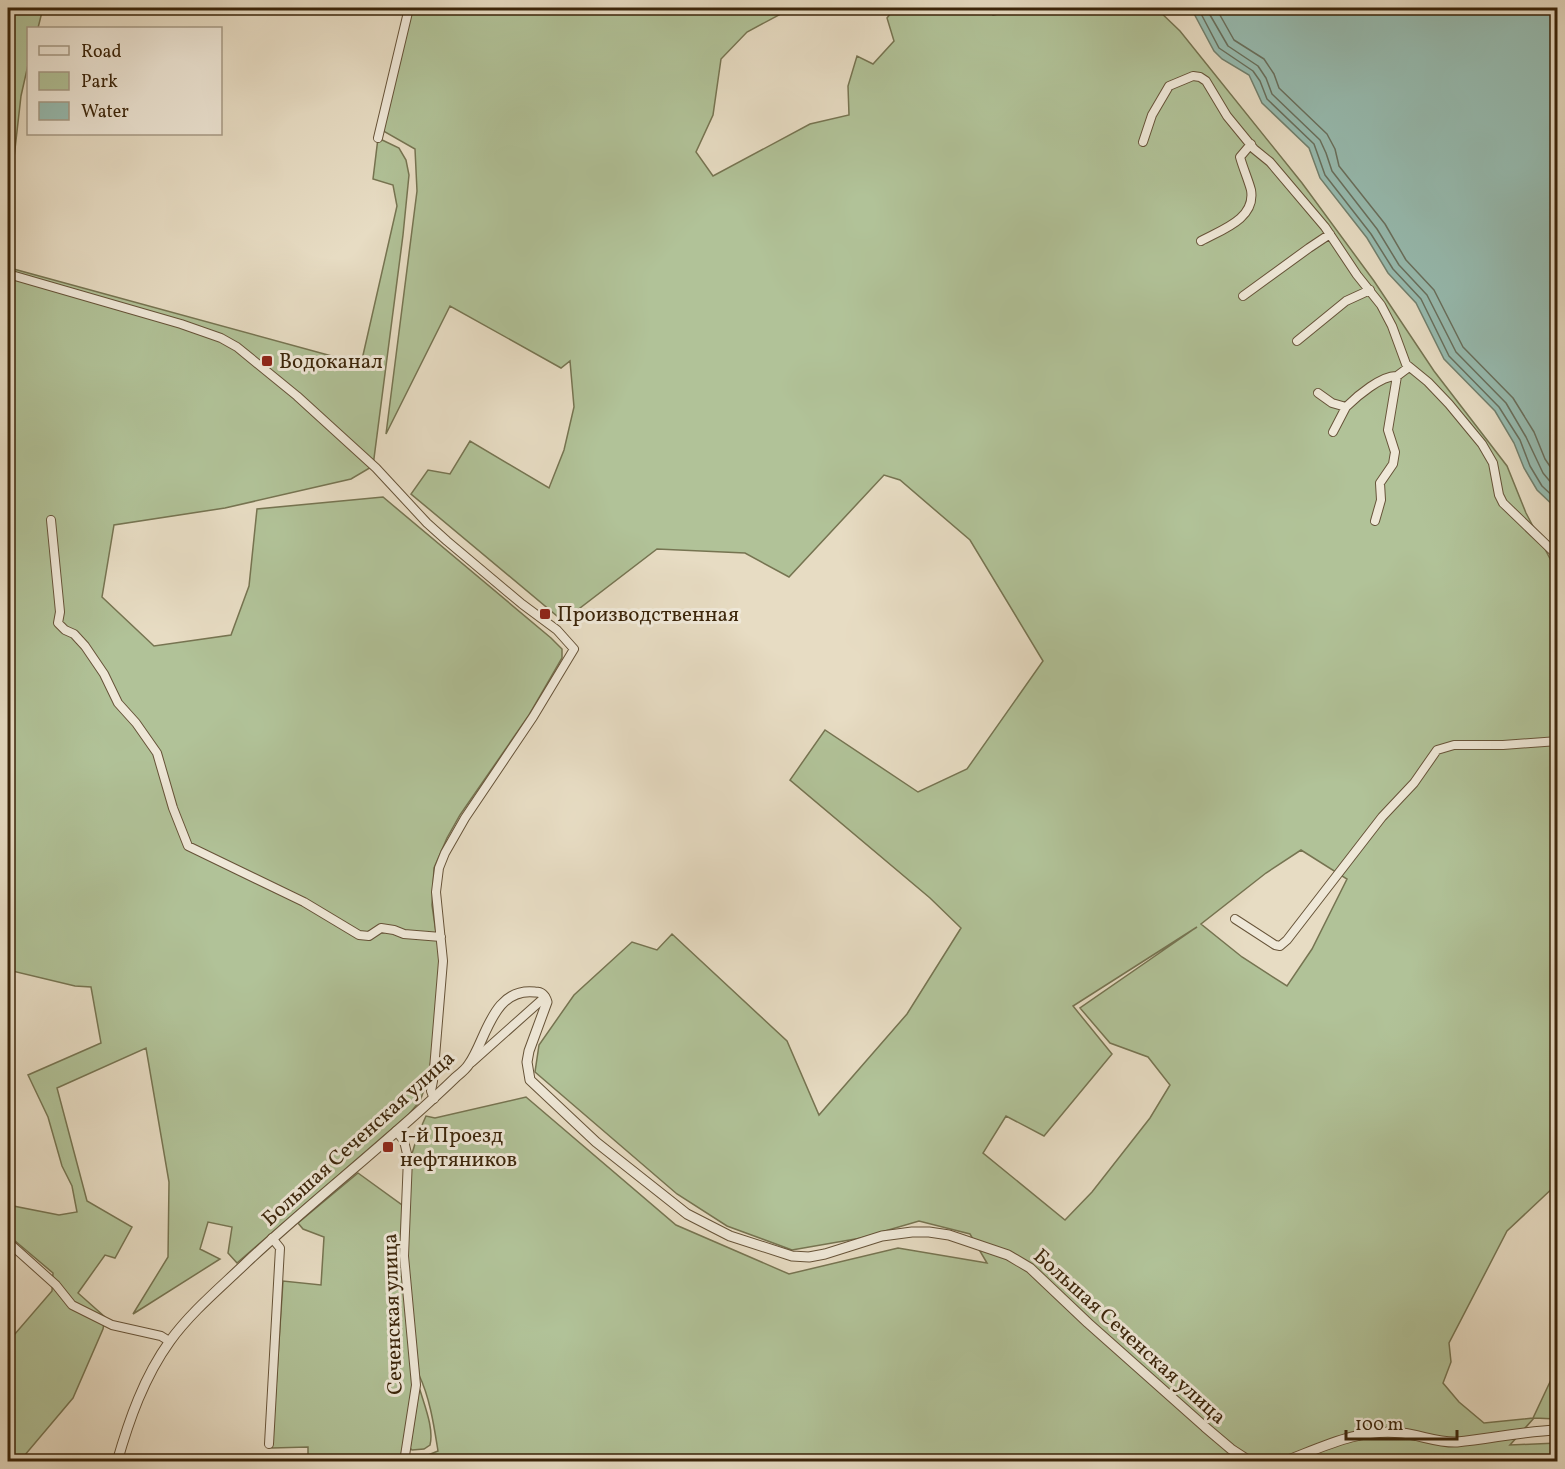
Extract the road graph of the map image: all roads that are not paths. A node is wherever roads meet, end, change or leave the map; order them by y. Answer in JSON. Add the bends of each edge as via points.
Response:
{"nodes":[{"id":1,"x":409,"y":8,"type":"edge"},
{"id":2,"x":378,"y":138,"type":"dead end"},
{"id":3,"x":1143,"y":142,"type":"dead end"},
{"id":4,"x":1251,"y":144,"type":"junction"},
{"id":5,"x":1330,"y":234,"type":"junction"},
{"id":6,"x":1201,"y":241,"type":"dead end"},
{"id":7,"x":8,"y":274,"type":"edge"},
{"id":8,"x":1370,"y":290,"type":"junction"},
{"id":9,"x":1243,"y":297,"type":"dead end"},
{"id":10,"x":1297,"y":341,"type":"dead end"},
{"id":11,"x":1409,"y":367,"type":"junction"},
{"id":12,"x":1397,"y":376,"type":"junction"},
{"id":13,"x":1318,"y":393,"type":"dead end"},
{"id":14,"x":1346,"y":407,"type":"junction"},
{"id":15,"x":1333,"y":432,"type":"dead end"},
{"id":16,"x":51,"y":520,"type":"dead end"},
{"id":17,"x":1375,"y":521,"type":"dead end"},
{"id":18,"x":1557,"y":556,"type":"edge"},
{"id":19,"x":1557,"y":741,"type":"edge"},
{"id":20,"x":1235,"y":919,"type":"dead end"},
{"id":21,"x":441,"y":937,"type":"junction"},
{"id":22,"x":546,"y":997,"type":"junction"},
{"id":23,"x":470,"y":1064,"type":"junction"},
{"id":24,"x":434,"y":1099,"type":"junction"},
{"id":25,"x":396,"y":1131,"type":"junction"},
{"id":26,"x":273,"y":1238,"type":"junction"},
{"id":27,"x":8,"y":1242,"type":"edge"},
{"id":28,"x":170,"y":1341,"type":"junction"},
{"id":29,"x":1557,"y":1430,"type":"edge"},
{"id":30,"x":269,"y":1444,"type":"dead end"},
{"id":31,"x":117,"y":1461,"type":"edge"},
{"id":32,"x":404,"y":1461,"type":"edge"},
{"id":33,"x":1251,"y":1461,"type":"edge"},
{"id":34,"x":1283,"y":1461,"type":"edge"}],
"edges":[{"from":1,"to":2,"type":"street"},
{"from":3,"to":4,"type":"street","via":[[1152,115],[1169,86],[1193,76],[1206,81],[1227,116]]},
{"from":4,"to":5,"type":"street"},
{"from":4,"to":6,"type":"street","via":[[1240,157],[1251,202],[1243,217]]},
{"from":5,"to":8,"type":"street"},
{"from":5,"to":9,"type":"street"},
{"from":7,"to":21,"type":"street","via":[[181,324],[237,347],[376,468],[434,529],[557,630],[574,649],[445,853],[436,892]]},
{"from":8,"to":10,"type":"street","via":[[1346,301]]},
{"from":8,"to":11,"type":"street","via":[[1381,304]]},
{"from":11,"to":12,"type":"street"},
{"from":11,"to":18,"type":"street","via":[[1467,424],[1493,463],[1503,503]]},
{"from":12,"to":14,"type":"street","via":[[1390,375]]},
{"from":12,"to":17,"type":"street","via":[[1388,430],[1395,452],[1380,483],[1381,500]]},
{"from":13,"to":14,"type":"street"},
{"from":14,"to":15,"type":"street"},
{"from":16,"to":21,"type":"street","via":[[58,623],[85,646],[118,703],[157,753],[188,846],[304,902],[359,935],[369,936],[381,928]]},
{"from":19,"to":20,"type":"street","via":[[1454,745],[1437,750],[1280,946]]},
{"from":21,"to":24,"type":"street","via":[[443,970],[431,1091]]},
{"from":22,"to":23,"type":"street"},
{"from":22,"to":23,"type":"street","name":"Большая Сеченская улица","via":[[529,991],[500,1006]]},
{"from":22,"to":33,"type":"street","name":"Большая Сеченская улица","via":[[546,1010],[529,1051],[530,1080],[603,1149],[687,1214],[730,1236],[792,1256],[825,1254],[899,1232],[929,1232],[1008,1255],[1030,1268],[1205,1427]]},
{"from":23,"to":24,"type":"street","name":"Большая Сеченская улица"},
{"from":24,"to":25,"type":"street","name":"Большая Сеченская улица"},
{"from":25,"to":26,"type":"street","name":"Большая Сеченская улица"},
{"from":25,"to":32,"type":"street","name":"Сеченская улица","via":[[404,1141],[408,1158],[404,1256],[416,1385]]},
{"from":26,"to":28,"type":"street","name":"Большая Сеченская улица"},
{"from":26,"to":30,"type":"street","via":[[280,1248],[280,1269]]},
{"from":27,"to":28,"type":"street","via":[[56,1285],[72,1305],[112,1325]]},
{"from":28,"to":31,"type":"street","name":"Большая Сеченская улица","via":[[143,1390]]},
{"from":29,"to":34,"type":"street","via":[[1455,1442],[1403,1433],[1362,1434]]}]}
